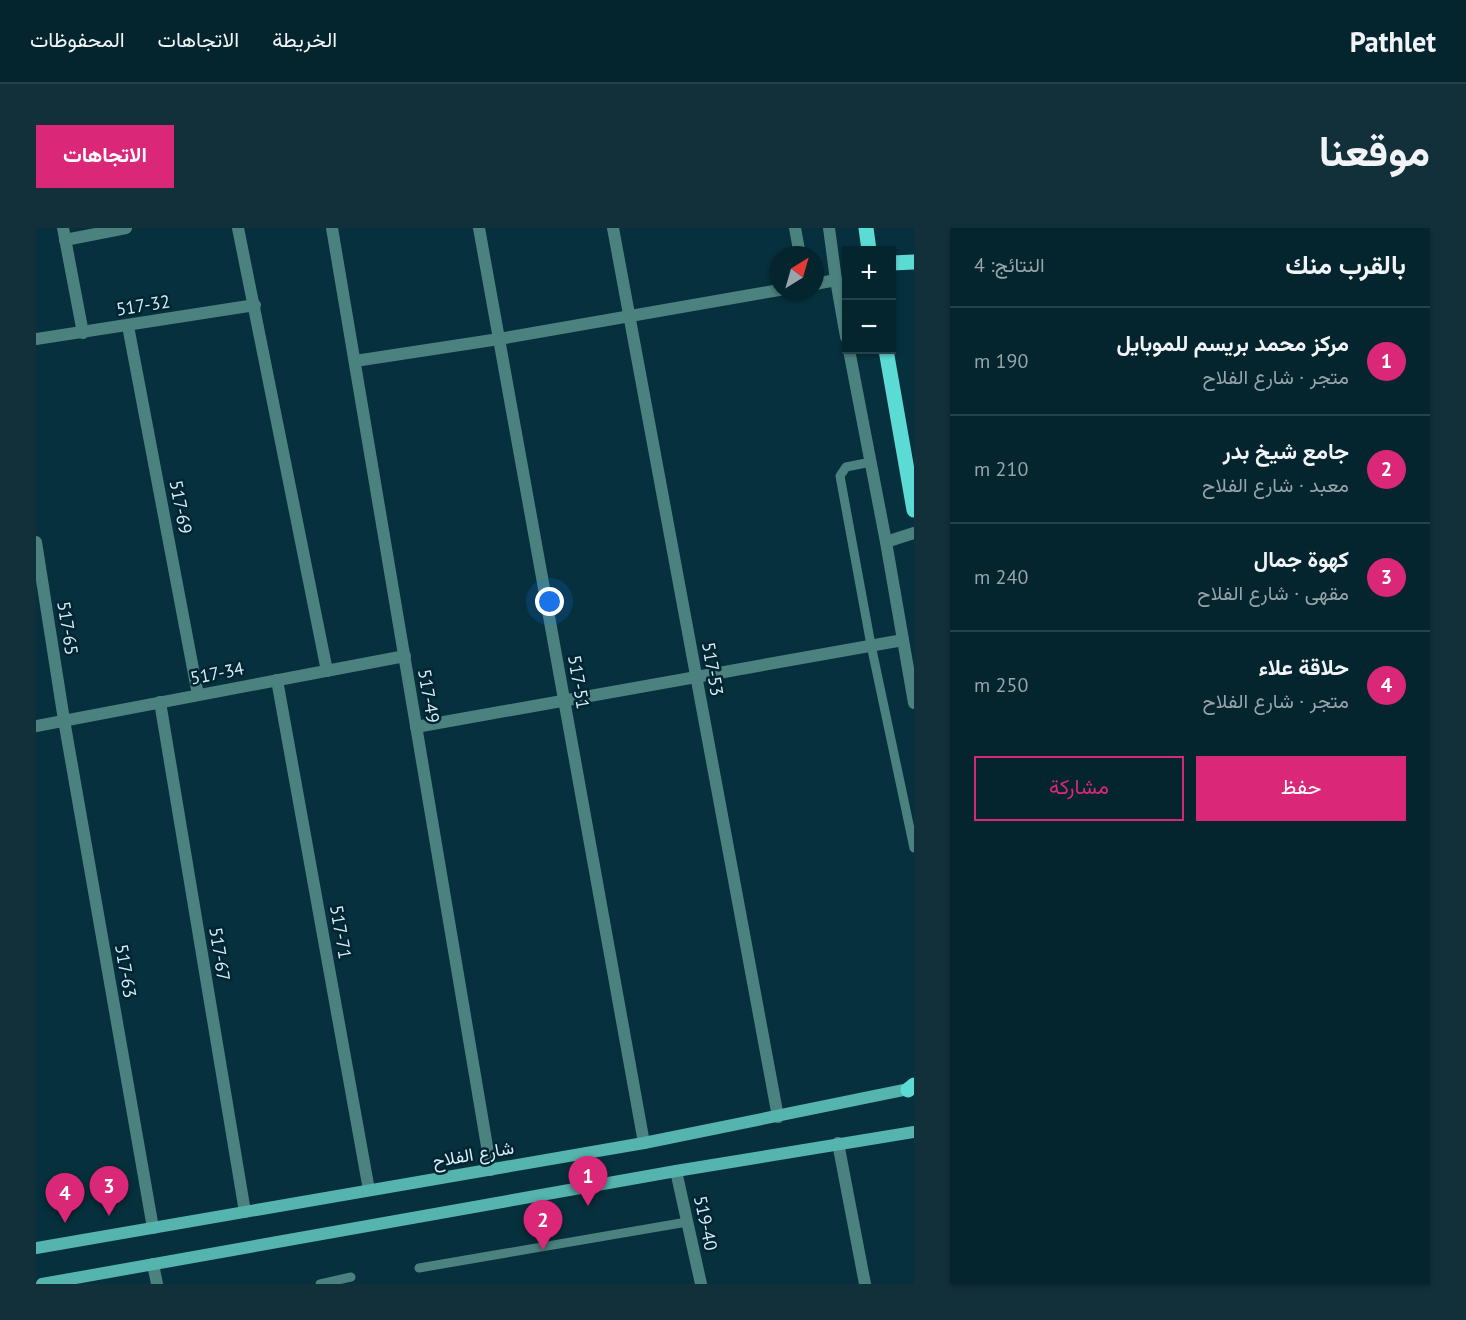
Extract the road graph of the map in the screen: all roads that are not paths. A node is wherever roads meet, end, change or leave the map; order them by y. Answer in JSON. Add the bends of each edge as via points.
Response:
{"nodes":[{"id":1,"x":126,"y":228,"type":"edge"},
{"id":2,"x":238,"y":228,"type":"edge"},
{"id":3,"x":332,"y":228,"type":"edge"},
{"id":4,"x":479,"y":228,"type":"edge"},
{"id":5,"x":614,"y":228,"type":"edge"},
{"id":6,"x":795,"y":228,"type":"edge"},
{"id":7,"x":829,"y":228,"type":"edge"},
{"id":8,"x":866,"y":228,"type":"edge"},
{"id":9,"x":64,"y":234,"type":"edge"},
{"id":10,"x":798,"y":246,"type":"edge"},
{"id":11,"x":868,"y":246,"type":"edge"},
{"id":12,"x":914,"y":262,"type":"edge"},
{"id":13,"x":896,"y":263,"type":"edge"},
{"id":14,"x":836,"y":280,"type":"junction"},
{"id":15,"x":824,"y":282,"type":"edge"},
{"id":16,"x":770,"y":292,"type":"edge"},
{"id":17,"x":255,"y":305,"type":"junction"},
{"id":18,"x":842,"y":314,"type":"edge"},
{"id":19,"x":630,"y":316,"type":"junction"},
{"id":20,"x":128,"y":326,"type":"junction"},
{"id":21,"x":83,"y":333,"type":"junction"},
{"id":22,"x":36,"y":339,"type":"edge"},
{"id":23,"x":499,"y":339,"type":"junction"},
{"id":24,"x":850,"y":354,"type":"edge"},
{"id":25,"x":887,"y":354,"type":"edge"},
{"id":26,"x":355,"y":361,"type":"junction"},
{"id":27,"x":871,"y":462,"type":"junction"},
{"id":28,"x":914,"y":510,"type":"edge"},
{"id":29,"x":914,"y":533,"type":"edge"},
{"id":30,"x":36,"y":542,"type":"edge"},
{"id":31,"x":886,"y":542,"type":"junction"},
{"id":32,"x":903,"y":639,"type":"junction"},
{"id":33,"x":871,"y":645,"type":"junction"},
{"id":34,"x":405,"y":656,"type":"junction"},
{"id":35,"x":327,"y":671,"type":"junction"},
{"id":36,"x":696,"y":677,"type":"junction"},
{"id":37,"x":277,"y":680,"type":"junction"},
{"id":38,"x":198,"y":695,"type":"junction"},
{"id":39,"x":564,"y":701,"type":"junction"},
{"id":40,"x":160,"y":702,"type":"junction"},
{"id":41,"x":914,"y":703,"type":"edge"},
{"id":42,"x":64,"y":720,"type":"junction"},
{"id":43,"x":36,"y":726,"type":"edge"},
{"id":44,"x":416,"y":727,"type":"junction"},
{"id":45,"x":914,"y":848,"type":"edge"},
{"id":46,"x":912,"y":1088,"type":"edge"},
{"id":47,"x":778,"y":1117,"type":"junction"},
{"id":48,"x":914,"y":1132,"type":"edge"},
{"id":49,"x":644,"y":1143,"type":"junction"},
{"id":50,"x":838,"y":1143,"type":"junction"},
{"id":51,"x":492,"y":1170,"type":"junction"},
{"id":52,"x":676,"y":1171,"type":"junction"},
{"id":53,"x":369,"y":1190,"type":"junction"},
{"id":54,"x":245,"y":1212,"type":"junction"},
{"id":55,"x":687,"y":1222,"type":"junction"},
{"id":56,"x":153,"y":1227,"type":"junction"},
{"id":57,"x":36,"y":1248,"type":"edge"},
{"id":58,"x":153,"y":1264,"type":"junction"},
{"id":59,"x":419,"y":1268,"type":"dead end"},
{"id":60,"x":351,"y":1277,"type":"dead end"},
{"id":61,"x":104,"y":1278,"type":"edge"},
{"id":62,"x":42,"y":1284,"type":"edge"},
{"id":63,"x":157,"y":1284,"type":"edge"},
{"id":64,"x":320,"y":1284,"type":"edge"},
{"id":65,"x":701,"y":1284,"type":"edge"},
{"id":66,"x":865,"y":1284,"type":"edge"}],
"edges":[{"from":1,"to":9,"type":"street"},
{"from":2,"to":17,"type":"street"},
{"from":3,"to":26,"type":"street","name":"517-49"},
{"from":4,"to":23,"type":"street","name":"517-51"},
{"from":5,"to":19,"type":"street","name":"517-53"},
{"from":6,"to":10,"type":"street"},
{"from":7,"to":14,"type":"street"},
{"from":8,"to":11,"type":"main road"},
{"from":9,"to":21,"type":"street"},
{"from":12,"to":13,"type":"main road"},
{"from":14,"to":15,"type":"street"},
{"from":14,"to":18,"type":"street"},
{"from":16,"to":19,"type":"street"},
{"from":17,"to":20,"type":"street","name":"517-32"},
{"from":17,"to":35,"type":"street"},
{"from":19,"to":23,"type":"street"},
{"from":19,"to":36,"type":"street","name":"517-53"},
{"from":20,"to":21,"type":"street","name":"517-32"},
{"from":20,"to":38,"type":"street","name":"517-69"},
{"from":21,"to":22,"type":"street","name":"517-32"},
{"from":23,"to":26,"type":"street"},
{"from":23,"to":39,"type":"street","name":"517-51"},
{"from":24,"to":27,"type":"street"},
{"from":25,"to":28,"type":"main road"},
{"from":26,"to":34,"type":"street","name":"517-49"},
{"from":27,"to":31,"type":"street"},
{"from":27,"to":33,"type":"lane","via":[[846,467],[840,476]]},
{"from":29,"to":31,"type":"street"},
{"from":30,"to":42,"type":"street","name":"517-65"},
{"from":31,"to":32,"type":"street"},
{"from":32,"to":33,"type":"street"},
{"from":32,"to":41,"type":"street"},
{"from":33,"to":36,"type":"street"},
{"from":33,"to":45,"type":"lane"},
{"from":34,"to":35,"type":"street","name":"517-34"},
{"from":34,"to":44,"type":"street","name":"517-49"},
{"from":35,"to":37,"type":"street","name":"517-34"},
{"from":36,"to":39,"type":"street"},
{"from":36,"to":47,"type":"street","name":"517-53"},
{"from":37,"to":38,"type":"street","name":"517-34"},
{"from":37,"to":53,"type":"street","name":"517-71"},
{"from":38,"to":40,"type":"street","name":"517-34"},
{"from":39,"to":44,"type":"street"},
{"from":39,"to":49,"type":"street","name":"517-51"},
{"from":40,"to":42,"type":"street","name":"517-34"},
{"from":40,"to":54,"type":"street","name":"517-67"},
{"from":42,"to":43,"type":"street","name":"517-34"},
{"from":42,"to":56,"type":"street","name":"517-63"},
{"from":44,"to":51,"type":"street","name":"517-49"},
{"from":46,"to":47,"type":"main road","name":"شارع الفلاح"},
{"from":47,"to":49,"type":"main road","name":"شارع الفلاح"},
{"from":48,"to":50,"type":"main road"},
{"from":49,"to":51,"type":"main road","name":"شارع الفلاح"},
{"from":50,"to":52,"type":"main road"},
{"from":50,"to":66,"type":"street"},
{"from":51,"to":53,"type":"main road","name":"شارع الفلاح"},
{"from":52,"to":55,"type":"street","name":"519-40"},
{"from":52,"to":58,"type":"main road"},
{"from":53,"to":54,"type":"main road","name":"شارع الفلاح"},
{"from":54,"to":56,"type":"main road","name":"شارع الفلاح"},
{"from":55,"to":59,"type":"lane"},
{"from":55,"to":65,"type":"street","name":"519-40"},
{"from":56,"to":57,"type":"main road","name":"شارع الفلاح"},
{"from":58,"to":61,"type":"main road"},
{"from":58,"to":63,"type":"street"},
{"from":60,"to":64,"type":"lane"},
{"from":61,"to":62,"type":"main road"}]}
